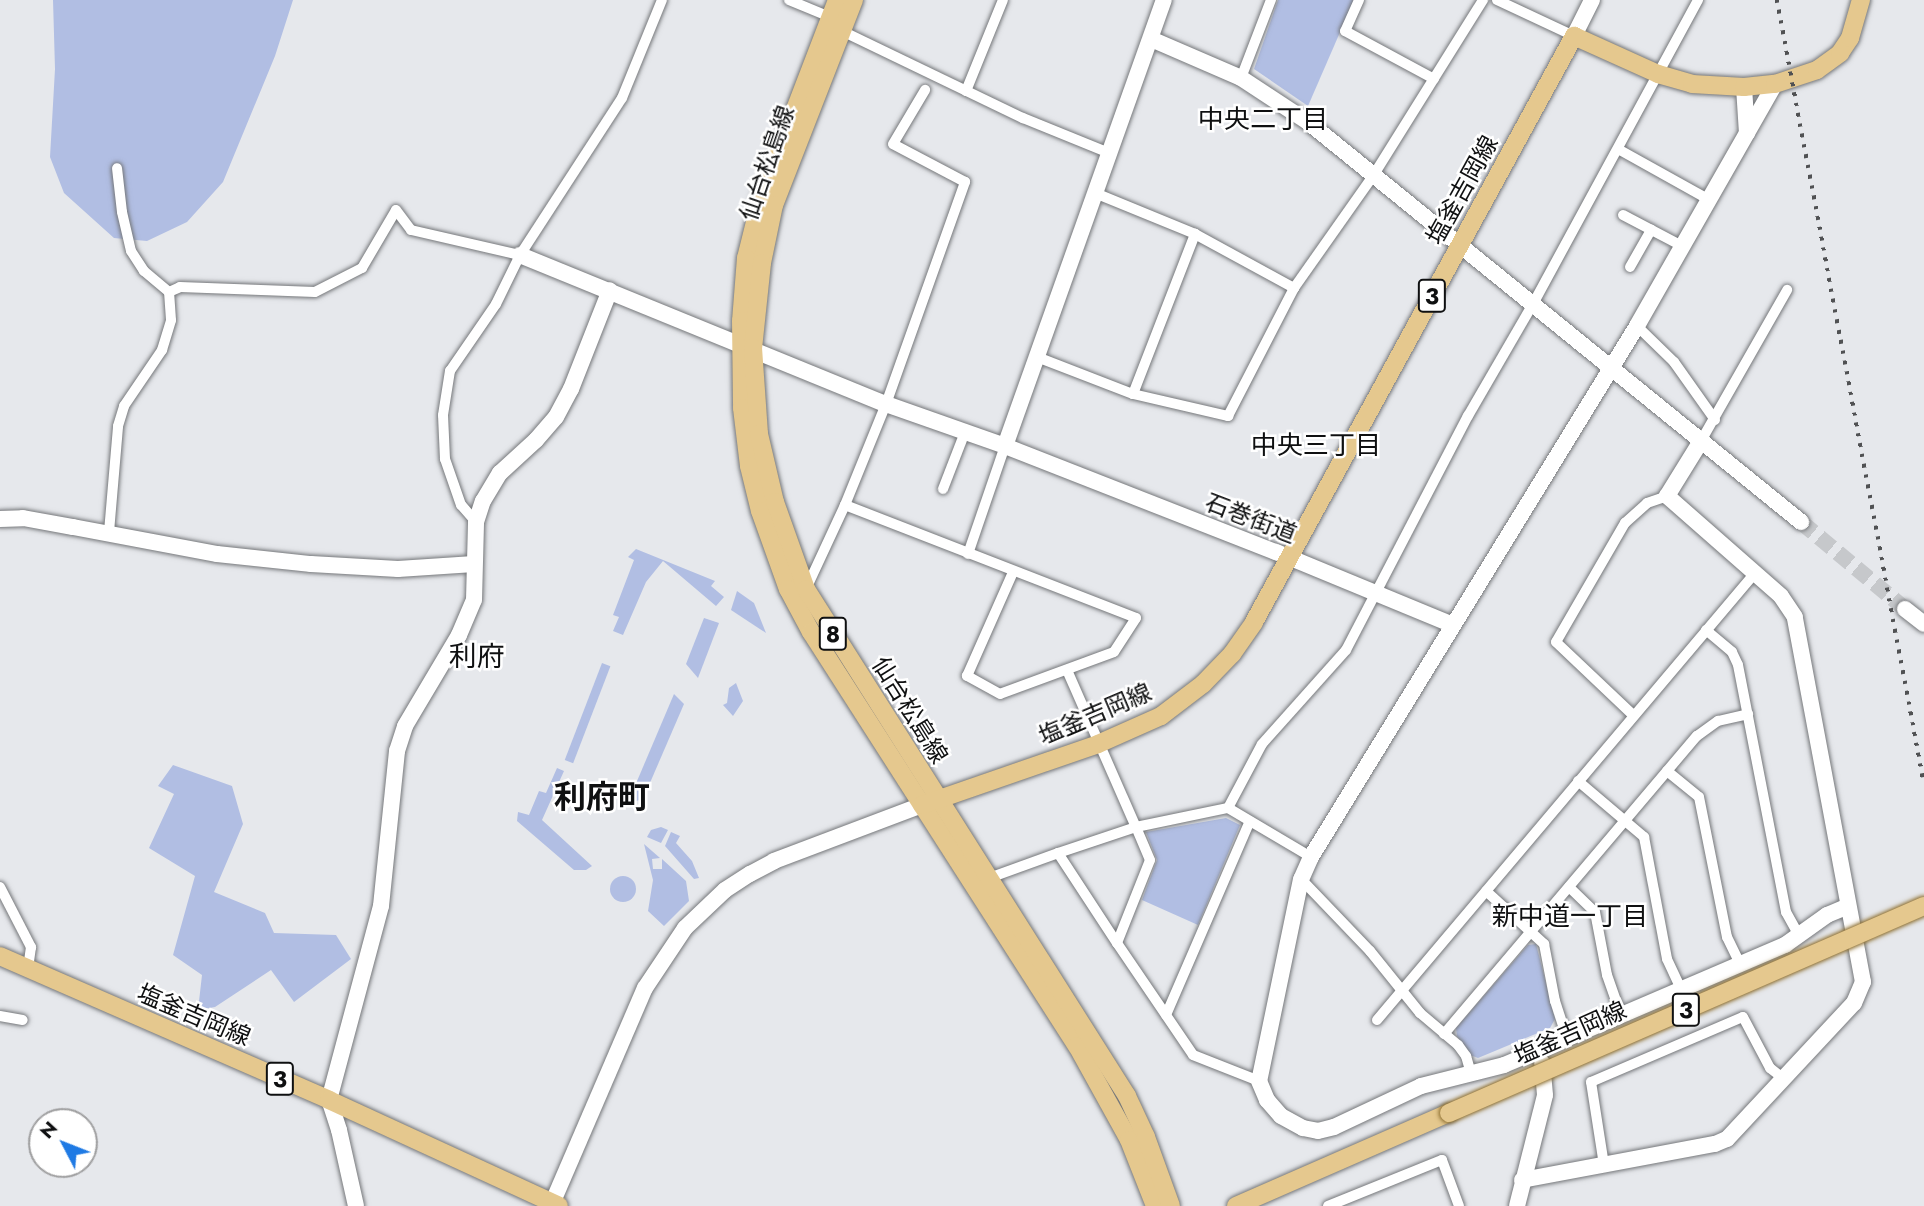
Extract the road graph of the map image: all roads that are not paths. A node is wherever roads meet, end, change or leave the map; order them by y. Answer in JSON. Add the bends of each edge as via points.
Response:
{"nodes":[{"id":1,"x":662,"y":0,"type":"edge"},
{"id":2,"x":789,"y":0,"type":"edge"},
{"id":3,"x":854,"y":0,"type":"edge"},
{"id":4,"x":1003,"y":0,"type":"edge"},
{"id":5,"x":1164,"y":0,"type":"edge"},
{"id":6,"x":1271,"y":0,"type":"edge"},
{"id":7,"x":1359,"y":0,"type":"edge"},
{"id":8,"x":1483,"y":0,"type":"edge"},
{"id":9,"x":1497,"y":0,"type":"edge"},
{"id":10,"x":1592,"y":0,"type":"edge"},
{"id":11,"x":1698,"y":0,"type":"edge"},
{"id":12,"x":1861,"y":0,"type":"edge"},
{"id":13,"x":836,"y":16,"type":"edge"},
{"id":14,"x":1574,"y":36,"type":"junction"},
{"id":15,"x":1151,"y":38,"type":"junction"},
{"id":16,"x":1658,"y":74,"type":"junction"},
{"id":17,"x":1241,"y":78,"type":"junction"},
{"id":18,"x":1434,"y":79,"type":"junction"},
{"id":19,"x":1776,"y":84,"type":"junction"},
{"id":20,"x":1744,"y":87,"type":"junction"},
{"id":21,"x":925,"y":90,"type":"dead end"},
{"id":22,"x":967,"y":91,"type":"junction"},
{"id":23,"x":1747,"y":133,"type":"junction"},
{"id":24,"x":1618,"y":149,"type":"junction"},
{"id":25,"x":1109,"y":153,"type":"junction"},
{"id":26,"x":117,"y":168,"type":"dead end"},
{"id":27,"x":1373,"y":176,"type":"junction"},
{"id":28,"x":1095,"y":193,"type":"junction"},
{"id":29,"x":1708,"y":198,"type":"junction"},
{"id":30,"x":1623,"y":215,"type":"dead end"},
{"id":31,"x":1651,"y":230,"type":"junction"},
{"id":32,"x":1195,"y":234,"type":"junction"},
{"id":33,"x":1460,"y":246,"type":"junction"},
{"id":34,"x":1682,"y":246,"type":"junction"},
{"id":35,"x":520,"y":255,"type":"junction"},
{"id":36,"x":1630,"y":267,"type":"dead end"},
{"id":37,"x":1294,"y":288,"type":"junction"},
{"id":38,"x":610,"y":290,"type":"junction"},
{"id":39,"x":1787,"y":290,"type":"dead end"},
{"id":40,"x":169,"y":292,"type":"junction"},
{"id":41,"x":1533,"y":304,"type":"junction"},
{"id":42,"x":1637,"y":326,"type":"junction"},
{"id":43,"x":746,"y":346,"type":"junction"},
{"id":44,"x":1037,"y":357,"type":"junction"},
{"id":45,"x":1611,"y":368,"type":"junction"},
{"id":46,"x":1133,"y":394,"type":"junction"},
{"id":47,"x":886,"y":404,"type":"junction"},
{"id":48,"x":1715,"y":420,"type":"junction"},
{"id":49,"x":965,"y":432,"type":"junction"},
{"id":50,"x":1701,"y":441,"type":"junction"},
{"id":51,"x":1004,"y":446,"type":"junction"},
{"id":52,"x":943,"y":489,"type":"dead end"},
{"id":53,"x":1667,"y":496,"type":"junction"},
{"id":54,"x":845,"y":505,"type":"junction"},
{"id":55,"x":0,"y":519,"type":"edge"},
{"id":56,"x":476,"y":522,"type":"junction"},
{"id":57,"x":1801,"y":522,"type":"tunnel mouth"},
{"id":58,"x":109,"y":532,"type":"junction"},
{"id":59,"x":968,"y":554,"type":"junction"},
{"id":60,"x":1290,"y":557,"type":"junction"},
{"id":61,"x":474,"y":564,"type":"junction"},
{"id":62,"x":1013,"y":572,"type":"junction"},
{"id":63,"x":1755,"y":573,"type":"junction"},
{"id":64,"x":806,"y":589,"type":"junction"},
{"id":65,"x":1377,"y":592,"type":"junction"},
{"id":66,"x":1905,"y":609,"type":"tunnel mouth"},
{"id":67,"x":1924,"y":624,"type":"edge"},
{"id":68,"x":1453,"y":625,"type":"junction"},
{"id":69,"x":1706,"y":630,"type":"junction"},
{"id":70,"x":1068,"y":670,"type":"junction"},
{"id":71,"x":1748,"y":713,"type":"junction"},
{"id":72,"x":1633,"y":715,"type":"junction"},
{"id":73,"x":1098,"y":744,"type":"junction"},
{"id":74,"x":1667,"y":771,"type":"junction"},
{"id":75,"x":1578,"y":780,"type":"junction"},
{"id":76,"x":930,"y":802,"type":"junction"},
{"id":77,"x":1228,"y":808,"type":"junction"},
{"id":78,"x":1250,"y":821,"type":"junction"},
{"id":79,"x":1625,"y":821,"type":"junction"},
{"id":80,"x":1136,"y":827,"type":"junction"},
{"id":81,"x":1058,"y":853,"type":"junction"},
{"id":82,"x":1311,"y":857,"type":"junction"},
{"id":83,"x":989,"y":878,"type":"junction"},
{"id":84,"x":1301,"y":879,"type":"junction"},
{"id":85,"x":0,"y":887,"type":"edge"},
{"id":86,"x":1569,"y":887,"type":"junction"},
{"id":87,"x":1486,"y":891,"type":"junction"},
{"id":88,"x":1848,"y":906,"type":"junction"},
{"id":89,"x":1924,"y":906,"type":"edge"},
{"id":90,"x":1531,"y":932,"type":"junction"},
{"id":91,"x":1799,"y":935,"type":"junction"},
{"id":92,"x":1117,"y":943,"type":"junction"},
{"id":93,"x":0,"y":956,"type":"edge"},
{"id":94,"x":1740,"y":964,"type":"junction"},
{"id":95,"x":28,"y":969,"type":"junction"},
{"id":96,"x":1681,"y":989,"type":"junction"},
{"id":97,"x":1402,"y":990,"type":"junction"},
{"id":98,"x":1166,"y":1015,"type":"junction"},
{"id":99,"x":1621,"y":1015,"type":"junction"},
{"id":100,"x":0,"y":1016,"type":"edge"},
{"id":101,"x":23,"y":1020,"type":"dead end"},
{"id":102,"x":1377,"y":1020,"type":"dead end"},
{"id":103,"x":1444,"y":1034,"type":"junction"},
{"id":104,"x":1567,"y":1037,"type":"junction"},
{"id":105,"x":1540,"y":1050,"type":"junction"},
{"id":106,"x":1471,"y":1074,"type":"junction"},
{"id":107,"x":1784,"y":1079,"type":"junction"},
{"id":108,"x":1259,"y":1081,"type":"junction"},
{"id":109,"x":329,"y":1100,"type":"junction"},
{"id":110,"x":1604,"y":1165,"type":"junction"},
{"id":111,"x":1522,"y":1180,"type":"junction"},
{"id":112,"x":554,"y":1205,"type":"edge"},
{"id":113,"x":356,"y":1206,"type":"edge"},
{"id":114,"x":1154,"y":1206,"type":"edge"},
{"id":115,"x":1171,"y":1206,"type":"edge"},
{"id":116,"x":1236,"y":1206,"type":"edge"},
{"id":117,"x":1328,"y":1206,"type":"edge"},
{"id":118,"x":1459,"y":1206,"type":"edge"},
{"id":119,"x":1517,"y":1206,"type":"edge"}],
"edges":[{"from":1,"to":35,"type":"street","via":[[622,98]]},
{"from":2,"to":13,"type":"street"},
{"from":3,"to":13,"type":"main road","name":"仙台松島線","number":"8"},
{"from":4,"to":22,"type":"street"},
{"from":5,"to":15,"type":"street"},
{"from":6,"to":17,"type":"street"},
{"from":7,"to":18,"type":"street","via":[[1345,32]]},
{"from":8,"to":18,"type":"street"},
{"from":9,"to":14,"type":"street"},
{"from":10,"to":14,"type":"street"},
{"from":11,"to":16,"type":"street"},
{"from":12,"to":19,"type":"main road","via":[[1840,54],[1817,71]]},
{"from":13,"to":22,"type":"street"},
{"from":13,"to":43,"type":"main road","name":"仙台松島線","number":"8","via":[[774,205]]},
{"from":14,"to":16,"type":"main road"},
{"from":14,"to":33,"type":"main road","name":"塩釜吉岡線","number":"3"},
{"from":15,"to":17,"type":"street"},
{"from":15,"to":25,"type":"street"},
{"from":16,"to":20,"type":"main road","via":[[1692,84]]},
{"from":16,"to":24,"type":"street"},
{"from":17,"to":27,"type":"street","via":[[1308,122]]},
{"from":18,"to":27,"type":"street"},
{"from":19,"to":20,"type":"main road"},
{"from":19,"to":23,"type":"street"},
{"from":20,"to":23,"type":"street"},
{"from":21,"to":47,"type":"street","via":[[893,144],[965,181]]},
{"from":22,"to":25,"type":"street"},
{"from":23,"to":29,"type":"street"},
{"from":24,"to":29,"type":"street"},
{"from":24,"to":41,"type":"street"},
{"from":25,"to":28,"type":"street"},
{"from":26,"to":40,"type":"street","via":[[131,251],[144,271]]},
{"from":27,"to":33,"type":"street"},
{"from":27,"to":37,"type":"street"},
{"from":28,"to":32,"type":"street"},
{"from":28,"to":44,"type":"street"},
{"from":29,"to":34,"type":"street"},
{"from":30,"to":31,"type":"street"},
{"from":31,"to":34,"type":"street"},
{"from":31,"to":36,"type":"street"},
{"from":32,"to":37,"type":"street"},
{"from":32,"to":46,"type":"street"},
{"from":33,"to":41,"type":"street"},
{"from":33,"to":60,"type":"main road","name":"塩釜吉岡線","number":"3"},
{"from":34,"to":42,"type":"street"},
{"from":35,"to":38,"type":"street","name":"石巻街道"},
{"from":35,"to":40,"type":"street","via":[[411,230],[396,209],[362,268],[315,292],[180,287]]},
{"from":35,"to":56,"type":"street","via":[[496,304],[450,371],[445,394],[445,459],[461,505]]},
{"from":37,"to":46,"type":"street","via":[[1228,416]]},
{"from":38,"to":43,"type":"street","name":"石巻街道"},
{"from":38,"to":56,"type":"street","via":[[556,417],[500,473]]},
{"from":39,"to":48,"type":"street"},
{"from":40,"to":58,"type":"street","via":[[172,320],[162,349],[124,406],[118,426]]},
{"from":41,"to":45,"type":"street"},
{"from":41,"to":65,"type":"street","via":[[1468,416]]},
{"from":42,"to":45,"type":"street"},
{"from":42,"to":48,"type":"street","via":[[1674,362]]},
{"from":43,"to":47,"type":"street","name":"石巻街道"},
{"from":43,"to":64,"type":"main road","name":"仙台松島線","number":"8","via":[[765,463],[788,546]]},
{"from":43,"to":76,"type":"main road","name":"仙台松島線","number":"8","via":[[741,408],[749,467],[773,553],[811,632]]},
{"from":44,"to":46,"type":"street"},
{"from":44,"to":51,"type":"street"},
{"from":45,"to":50,"type":"street"},
{"from":45,"to":68,"type":"street"},
{"from":47,"to":49,"type":"street","name":"石巻街道"},
{"from":47,"to":54,"type":"street"},
{"from":48,"to":50,"type":"street"},
{"from":49,"to":51,"type":"street","name":"石巻街道"},
{"from":49,"to":52,"type":"street"},
{"from":50,"to":53,"type":"street"},
{"from":50,"to":57,"type":"street"},
{"from":51,"to":59,"type":"street"},
{"from":51,"to":60,"type":"street","name":"石巻街道"},
{"from":53,"to":63,"type":"street"},
{"from":53,"to":72,"type":"street","via":[[1647,503],[1625,523],[1556,642]]},
{"from":54,"to":59,"type":"street"},
{"from":54,"to":64,"type":"street"},
{"from":55,"to":58,"type":"street","via":[[23,518]]},
{"from":56,"to":61,"type":"street"},
{"from":58,"to":61,"type":"street","via":[[217,554],[311,564],[398,569]]},
{"from":59,"to":62,"type":"street"},
{"from":60,"to":65,"type":"street","name":"石巻街道"},
{"from":60,"to":73,"type":"main road","name":"塩釜吉岡線","number":"3","via":[[1254,622],[1203,684],[1161,716]]},
{"from":61,"to":109,"type":"street","via":[[476,585],[468,618],[405,726],[397,751],[381,906]]},
{"from":62,"to":70,"type":"street","via":[[1136,618],[1114,652]]},
{"from":62,"to":70,"type":"street","via":[[967,676],[1000,694]]},
{"from":63,"to":69,"type":"street"},
{"from":63,"to":88,"type":"street","via":[[1781,596],[1795,617]]},
{"from":64,"to":76,"type":"main road","name":"仙台松島線","number":"8"},
{"from":65,"to":68,"type":"street","name":"石巻街道"},
{"from":65,"to":77,"type":"street","via":[[1346,650],[1262,744]]},
{"from":66,"to":67,"type":"street"},
{"from":68,"to":82,"type":"street"},
{"from":69,"to":71,"type":"street","via":[[1732,652]]},
{"from":69,"to":72,"type":"street"},
{"from":70,"to":73,"type":"street"},
{"from":71,"to":74,"type":"street","via":[[1708,725]]},
{"from":71,"to":91,"type":"street","via":[[1786,912]]},
{"from":72,"to":75,"type":"street"},
{"from":73,"to":76,"type":"main road","name":"塩釜吉岡線","number":"3"},
{"from":73,"to":80,"type":"street"},
{"from":74,"to":79,"type":"street"},
{"from":74,"to":94,"type":"street","via":[[1699,797],[1727,937]]},
{"from":75,"to":79,"type":"street"},
{"from":75,"to":87,"type":"street"},
{"from":76,"to":83,"type":"main road","name":"仙台松島線","number":"8"},
{"from":76,"to":112,"type":"street","via":[[750,874],[725,890],[685,928],[645,988]]},
{"from":76,"to":114,"type":"main road","name":"仙台松島線","number":"8","via":[[1104,1091]]},
{"from":77,"to":78,"type":"street"},
{"from":77,"to":80,"type":"street"},
{"from":78,"to":82,"type":"street"},
{"from":78,"to":98,"type":"street"},
{"from":79,"to":86,"type":"street"},
{"from":79,"to":96,"type":"street","via":[[1644,837],[1667,960]]},
{"from":80,"to":81,"type":"street"},
{"from":80,"to":92,"type":"street","via":[[1150,860]]},
{"from":81,"to":83,"type":"street"},
{"from":81,"to":92,"type":"street"},
{"from":82,"to":84,"type":"street"},
{"from":83,"to":115,"type":"main road","name":"仙台松島線","number":"8","via":[[1127,1096]]},
{"from":84,"to":97,"type":"street"},
{"from":84,"to":108,"type":"street"},
{"from":85,"to":95,"type":"street","via":[[31,947]]},
{"from":86,"to":90,"type":"street"},
{"from":86,"to":99,"type":"street","via":[[1595,912],[1607,975]]},
{"from":87,"to":90,"type":"street"},
{"from":87,"to":97,"type":"street"},
{"from":88,"to":91,"type":"street"},
{"from":88,"to":107,"type":"street","via":[[1863,974],[1860,992]]},
{"from":89,"to":116,"type":"main road","name":"塩釜吉岡線","number":"3","bridge":true},
{"from":90,"to":103,"type":"street"},
{"from":90,"to":104,"type":"street","via":[[1544,944]]},
{"from":91,"to":94,"type":"street"},
{"from":92,"to":98,"type":"street"},
{"from":93,"to":95,"type":"main road","name":"塩釜吉岡線","number":"3"},
{"from":94,"to":96,"type":"street"},
{"from":95,"to":109,"type":"main road","name":"塩釜吉岡線","number":"3"},
{"from":96,"to":99,"type":"street"},
{"from":97,"to":102,"type":"street"},
{"from":97,"to":103,"type":"street"},
{"from":98,"to":108,"type":"street","via":[[1193,1055]]},
{"from":99,"to":104,"type":"street"},
{"from":100,"to":101,"type":"street"},
{"from":103,"to":106,"type":"street","via":[[1466,1056]]},
{"from":104,"to":105,"type":"street"},
{"from":105,"to":106,"type":"street"},
{"from":105,"to":111,"type":"street","via":[[1545,1095]]},
{"from":106,"to":108,"type":"street","via":[[1421,1086],[1318,1131],[1282,1116],[1267,1100]]},
{"from":107,"to":110,"type":"street","via":[[1727,1139]]},
{"from":107,"to":110,"type":"street","via":[[1766,1061],[1743,1017],[1591,1082]]},
{"from":109,"to":112,"type":"main road","name":"塩釜吉岡線","number":"3"},
{"from":109,"to":113,"type":"street"},
{"from":110,"to":111,"type":"street"},
{"from":111,"to":119,"type":"street"},
{"from":117,"to":118,"type":"street","via":[[1442,1160]]}]}
